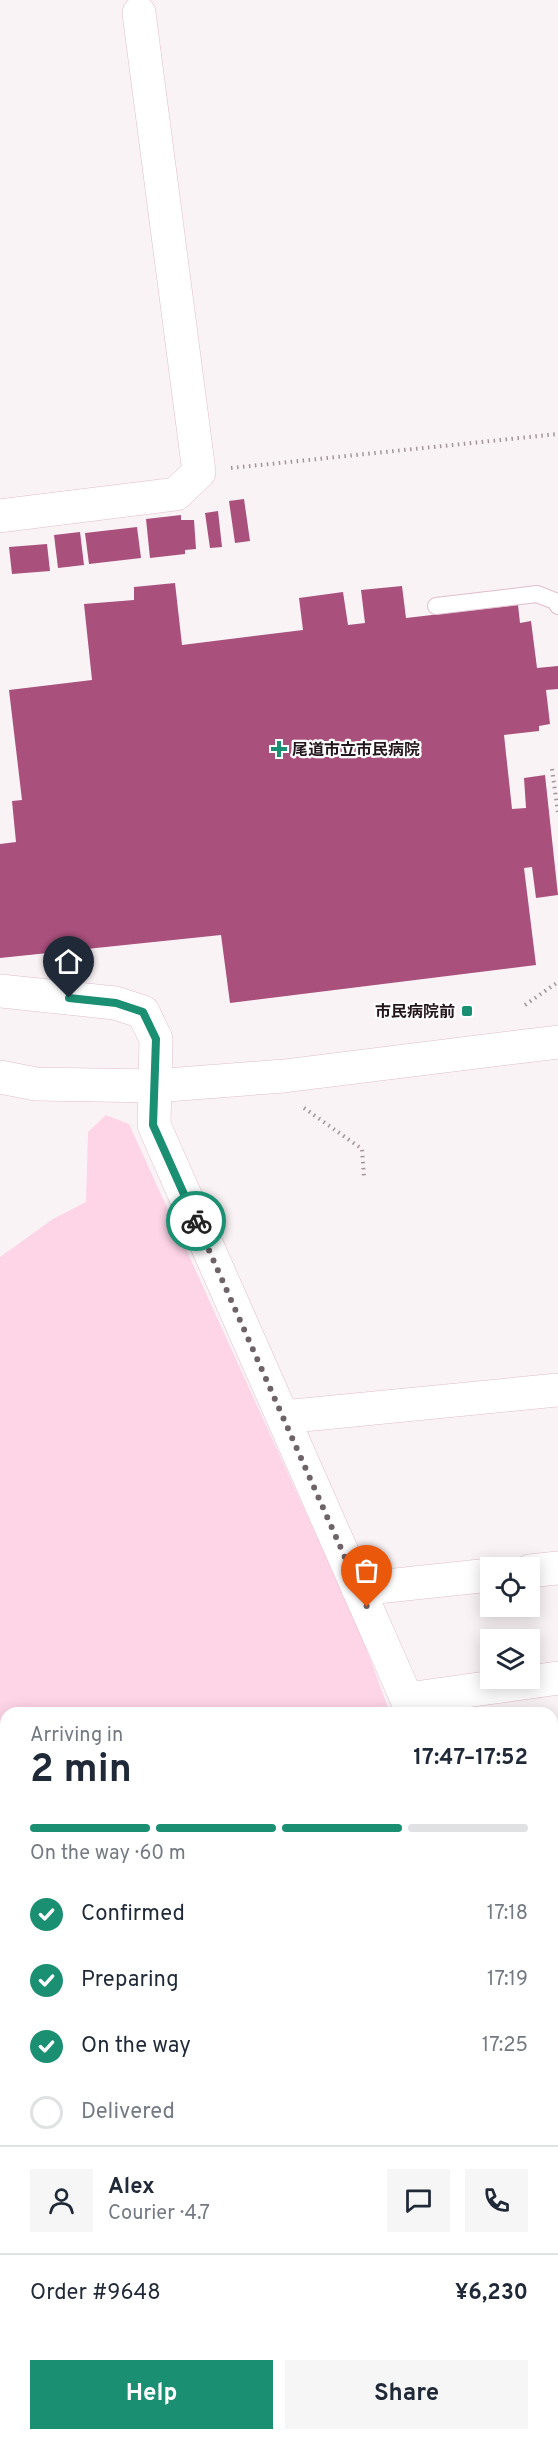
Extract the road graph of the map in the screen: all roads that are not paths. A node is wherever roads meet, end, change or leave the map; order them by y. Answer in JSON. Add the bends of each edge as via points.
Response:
{"nodes":[{"id":1,"x":139,"y":13,"type":"dead end"},
{"id":2,"x":0,"y":516,"type":"edge"},
{"id":3,"x":436,"y":606,"type":"dead end"},
{"id":4,"x":558,"y":606,"type":"edge"},
{"id":5,"x":0,"y":991,"type":"edge"},
{"id":6,"x":558,"y":1042,"type":"edge"},
{"id":7,"x":0,"y":1077,"type":"edge"},
{"id":8,"x":154,"y":1086,"type":"junction"},
{"id":9,"x":558,"y":1390,"type":"edge"},
{"id":10,"x":283,"y":1418,"type":"junction"},
{"id":11,"x":558,"y":1568,"type":"edge"},
{"id":12,"x":540,"y":1570,"type":"edge"},
{"id":13,"x":480,"y":1576,"type":"edge"},
{"id":14,"x":358,"y":1588,"type":"junction"},
{"id":15,"x":558,"y":1678,"type":"edge"},
{"id":16,"x":411,"y":1706,"type":"edge"}],
"edges":[{"from":1,"to":2,"type":"street","via":[[199,472],[176,494]]},
{"from":3,"to":4,"type":"lane","via":[[537,594]]},
{"from":5,"to":8,"type":"street","via":[[116,1003],[143,1012],[156,1039]]},
{"from":6,"to":8,"type":"street","via":[[284,1076]]},
{"from":7,"to":8,"type":"street","via":[[36,1084]]},
{"from":8,"to":10,"type":"street","via":[[153,1125]]},
{"from":9,"to":10,"type":"street"},
{"from":10,"to":14,"type":"street"},
{"from":11,"to":12,"type":"street"},
{"from":13,"to":14,"type":"street"},
{"from":14,"to":16,"type":"street"},
{"from":15,"to":16,"type":"street"}]}
